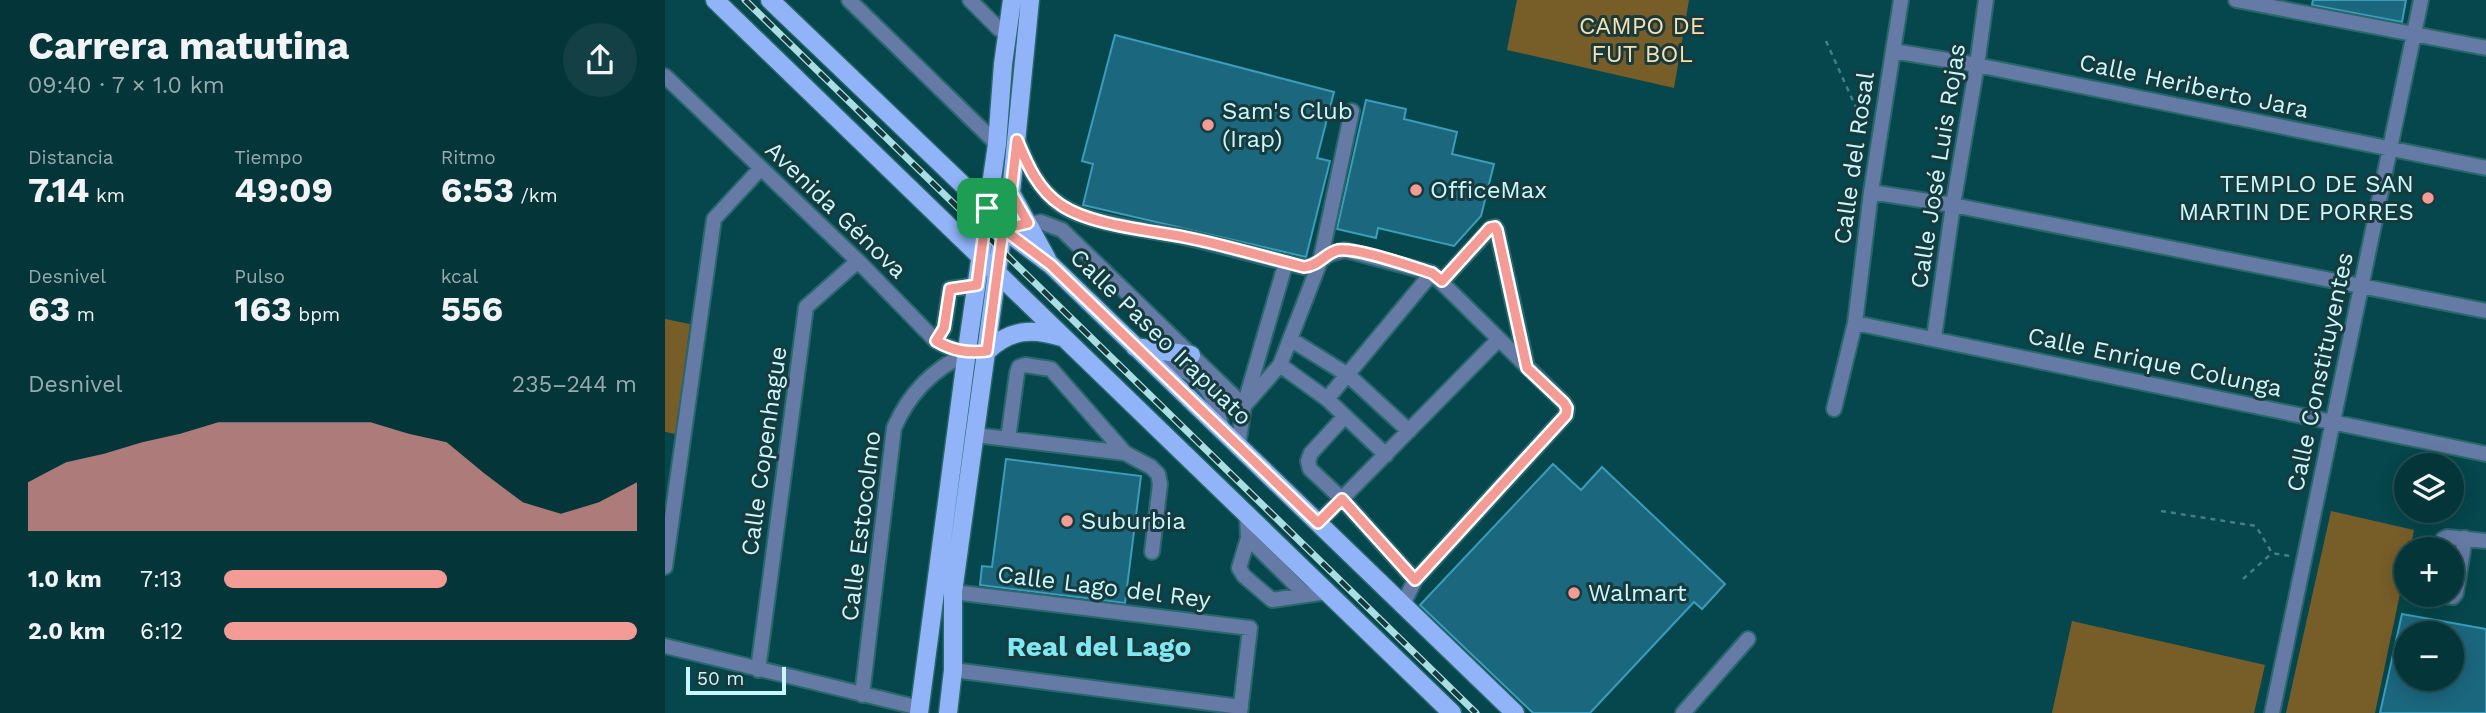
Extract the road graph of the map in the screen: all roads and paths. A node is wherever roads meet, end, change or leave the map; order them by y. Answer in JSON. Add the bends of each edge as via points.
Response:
{"nodes":[{"id":1,"x":715,"y":0,"type":"edge"},
{"id":2,"x":771,"y":0,"type":"edge"},
{"id":3,"x":849,"y":0,"type":"edge"},
{"id":4,"x":970,"y":0,"type":"edge"},
{"id":5,"x":1012,"y":0,"type":"edge"},
{"id":6,"x":1030,"y":0,"type":"edge"},
{"id":7,"x":1901,"y":0,"type":"edge"},
{"id":8,"x":1986,"y":0,"type":"edge"},
{"id":9,"x":2237,"y":0,"type":"edge"},
{"id":10,"x":2421,"y":0,"type":"edge"},
{"id":11,"x":999,"y":29,"type":"dead end"},
{"id":12,"x":2413,"y":34,"type":"junction"},
{"id":13,"x":1826,"y":41,"type":"dead end"},
{"id":14,"x":2486,"y":48,"type":"edge"},
{"id":15,"x":1893,"y":51,"type":"junction"},
{"id":16,"x":1003,"y":64,"type":"junction"},
{"id":17,"x":1977,"y":65,"type":"junction"},
{"id":18,"x":667,"y":81,"type":"edge"},
{"id":19,"x":1352,"y":111,"type":"dead end"},
{"id":20,"x":1017,"y":140,"type":"junction"},
{"id":21,"x":997,"y":144,"type":"junction"},
{"id":22,"x":2391,"y":150,"type":"junction"},
{"id":23,"x":1877,"y":154,"type":"junction"},
{"id":24,"x":761,"y":168,"type":"junction"},
{"id":25,"x":2486,"y":168,"type":"edge"},
{"id":26,"x":1871,"y":192,"type":"junction"},
{"id":27,"x":1011,"y":193,"type":"junction"},
{"id":28,"x":1953,"y":205,"type":"junction"},
{"id":29,"x":987,"y":208,"type":"junction"},
{"id":30,"x":1028,"y":223,"type":"junction"},
{"id":31,"x":1003,"y":229,"type":"junction"},
{"id":32,"x":981,"y":257,"type":"junction"},
{"id":33,"x":857,"y":261,"type":"junction"},
{"id":34,"x":1286,"y":262,"type":"junction"},
{"id":35,"x":1320,"y":262,"type":"junction"},
{"id":36,"x":1051,"y":265,"type":"junction"},
{"id":37,"x":998,"y":274,"type":"junction"},
{"id":38,"x":1437,"y":277,"type":"junction"},
{"id":39,"x":977,"y":285,"type":"junction"},
{"id":40,"x":2361,"y":286,"type":"junction"},
{"id":41,"x":2486,"y":311,"type":"edge"},
{"id":42,"x":1855,"y":323,"type":"junction"},
{"id":43,"x":944,"y":328,"type":"junction"},
{"id":44,"x":1065,"y":338,"type":"junction"},
{"id":45,"x":1934,"y":338,"type":"junction"},
{"id":46,"x":1290,"y":339,"type":"junction"},
{"id":47,"x":1498,"y":340,"type":"junction"},
{"id":48,"x":936,"y":341,"type":"junction"},
{"id":49,"x":968,"y":345,"type":"junction"},
{"id":50,"x":987,"y":351,"type":"junction"},
{"id":51,"x":1142,"y":353,"type":"junction"},
{"id":52,"x":1191,"y":355,"type":"junction"},
{"id":53,"x":1280,"y":365,"type":"junction"},
{"id":54,"x":1527,"y":368,"type":"junction"},
{"id":55,"x":1348,"y":375,"type":"junction"},
{"id":56,"x":1327,"y":399,"type":"junction"},
{"id":57,"x":1244,"y":406,"type":"junction"},
{"id":58,"x":1835,"y":409,"type":"dead end"},
{"id":59,"x":1345,"y":416,"type":"junction"},
{"id":60,"x":2332,"y":422,"type":"junction"},
{"id":61,"x":1409,"y":432,"type":"junction"},
{"id":62,"x":975,"y":435,"type":"junction"},
{"id":63,"x":1008,"y":439,"type":"junction"},
{"id":64,"x":1238,"y":446,"type":"junction"},
{"id":65,"x":1125,"y":453,"type":"junction"},
{"id":66,"x":2486,"y":454,"type":"edge"},
{"id":67,"x":1386,"y":455,"type":"junction"},
{"id":68,"x":1342,"y":499,"type":"junction"},
{"id":69,"x":2161,"y":511,"type":"dead end"},
{"id":70,"x":1247,"y":514,"type":"junction"},
{"id":71,"x":1318,"y":523,"type":"junction"},
{"id":72,"x":1248,"y":538,"type":"junction"},
{"id":73,"x":2465,"y":538,"type":"joint"},
{"id":74,"x":2486,"y":541,"type":"edge"},
{"id":75,"x":2464,"y":544,"type":"edge"},
{"id":76,"x":1152,"y":552,"type":"dead end"},
{"id":77,"x":2272,"y":553,"type":"junction"},
{"id":78,"x":2304,"y":558,"type":"junction"},
{"id":79,"x":665,"y":567,"type":"edge"},
{"id":80,"x":2243,"y":579,"type":"dead end"},
{"id":81,"x":1415,"y":580,"type":"junction"},
{"id":82,"x":953,"y":592,"type":"junction"},
{"id":83,"x":1327,"y":592,"type":"junction"},
{"id":84,"x":1304,"y":594,"type":"junction"},
{"id":85,"x":1406,"y":608,"type":"junction"},
{"id":86,"x":1748,"y":639,"type":"dead end"},
{"id":87,"x":665,"y":646,"type":"edge"},
{"id":88,"x":758,"y":670,"type":"junction"},
{"id":89,"x":953,"y":670,"type":"junction"},
{"id":90,"x":862,"y":695,"type":"junction"},
{"id":91,"x":919,"y":710,"type":"edge"},
{"id":92,"x":1240,"y":710,"type":"edge"},
{"id":93,"x":948,"y":713,"type":"edge"},
{"id":94,"x":1452,"y":713,"type":"edge"},
{"id":95,"x":1515,"y":713,"type":"edge"},
{"id":96,"x":1683,"y":713,"type":"edge"},
{"id":97,"x":2272,"y":713,"type":"edge"}],
"edges":[{"from":1,"to":32,"type":"main road"},
{"from":2,"to":29,"type":"main road","name":"Calle Paseo Irapuato"},
{"from":3,"to":21,"type":"street"},
{"from":4,"to":11,"type":"street"},
{"from":5,"to":16,"type":"main road"},
{"from":6,"to":20,"type":"main road"},
{"from":7,"to":15,"type":"street","name":"Calle del Rosal"},
{"from":8,"to":17,"type":"street","name":"Calle José Luis Rojas"},
{"from":9,"to":12,"type":"street"},
{"from":10,"to":12,"type":"street","name":"Calle Constituyentes"},
{"from":12,"to":14,"type":"street"},
{"from":12,"to":22,"type":"street","name":"Calle Constituyentes"},
{"from":13,"to":23,"type":"path"},
{"from":15,"to":17,"type":"street","name":"Calle Heriberto Jara"},
{"from":15,"to":23,"type":"street","name":"Calle del Rosal"},
{"from":16,"to":20,"type":"main road"},
{"from":16,"to":21,"type":"main road"},
{"from":17,"to":22,"type":"street","name":"Calle Heriberto Jara"},
{"from":17,"to":28,"type":"street","name":"Calle José Luis Rojas"},
{"from":18,"to":24,"type":"street","name":"Avenida Génova"},
{"from":19,"to":35,"type":"street"},
{"from":20,"to":27,"type":"main road"},
{"from":20,"to":34,"type":"street","via":[[1035,180],[1074,212]]},
{"from":21,"to":29,"type":"main road"},
{"from":22,"to":25,"type":"street","name":"Calle Heriberto Jara"},
{"from":22,"to":40,"type":"street","name":"Calle Constituyentes"},
{"from":23,"to":26,"type":"street","name":"Calle del Rosal"},
{"from":24,"to":33,"type":"street","name":"Avenida Génova"},
{"from":24,"to":79,"type":"street","via":[[714,219]]},
{"from":26,"to":28,"type":"street"},
{"from":26,"to":42,"type":"street","name":"Calle del Rosal"},
{"from":27,"to":30,"type":"main road"},
{"from":27,"to":31,"type":"main road"},
{"from":28,"to":40,"type":"street"},
{"from":28,"to":45,"type":"street","name":"Calle José Luis Rojas"},
{"from":29,"to":31,"type":"main road","name":"Calle Paseo Irapuato"},
{"from":29,"to":32,"type":"main road"},
{"from":30,"to":31,"type":"street"},
{"from":30,"to":36,"type":"main road"},
{"from":30,"to":52,"type":"street","via":[[1041,222],[1062,230]]},
{"from":31,"to":36,"type":"main road","name":"Calle Paseo Irapuato"},
{"from":31,"to":37,"type":"main road"},
{"from":32,"to":37,"type":"main road"},
{"from":32,"to":39,"type":"main road"},
{"from":33,"to":48,"type":"street","name":"Avenida Génova"},
{"from":33,"to":88,"type":"street","name":"Calle Copenhague","via":[[806,307]]},
{"from":34,"to":35,"type":"street","via":[[1313,267]]},
{"from":34,"to":57,"type":"street"},
{"from":35,"to":38,"type":"street","via":[[1345,250]]},
{"from":35,"to":46,"type":"street"},
{"from":36,"to":51,"type":"main road","name":"Calle Paseo Irapuato"},
{"from":37,"to":44,"type":"main road"},
{"from":37,"to":50,"type":"main road"},
{"from":38,"to":47,"type":"street"},
{"from":38,"to":54,"type":"street","via":[[1495,227]]},
{"from":38,"to":55,"type":"street"},
{"from":39,"to":43,"type":"street","via":[[950,289]]},
{"from":39,"to":49,"type":"main road"},
{"from":40,"to":41,"type":"street"},
{"from":40,"to":60,"type":"street","name":"Calle Constituyentes"},
{"from":42,"to":45,"type":"street","name":"Calle Enrique Colunga"},
{"from":42,"to":58,"type":"street","name":"Calle del Rosal"},
{"from":43,"to":48,"type":"street"},
{"from":43,"to":49,"type":"street"},
{"from":44,"to":50,"type":"main road","via":[[1023,332]]},
{"from":44,"to":70,"type":"main road"},
{"from":45,"to":60,"type":"street","name":"Calle Enrique Colunga"},
{"from":46,"to":53,"type":"street"},
{"from":46,"to":55,"type":"street"},
{"from":47,"to":54,"type":"street"},
{"from":47,"to":61,"type":"street"},
{"from":48,"to":49,"type":"street","name":"Avenida Génova","via":[[949,348]]},
{"from":49,"to":50,"type":"street","name":"Avenida Génova"},
{"from":49,"to":90,"type":"street","name":"Calle Estocolmo","via":[[917,389],[894,428]]},
{"from":49,"to":91,"type":"main road"},
{"from":50,"to":62,"type":"main road"},
{"from":51,"to":52,"type":"main road"},
{"from":51,"to":64,"type":"main road","name":"Calle Paseo Irapuato"},
{"from":52,"to":57,"type":"street"},
{"from":53,"to":56,"type":"street"},
{"from":53,"to":57,"type":"street"},
{"from":54,"to":81,"type":"street","via":[[1564,403],[1566,415]]},
{"from":55,"to":56,"type":"street"},
{"from":55,"to":61,"type":"street"},
{"from":56,"to":59,"type":"street"},
{"from":57,"to":64,"type":"street"},
{"from":59,"to":67,"type":"street"},
{"from":59,"to":68,"type":"street","via":[[1308,461],[1310,469]]},
{"from":60,"to":66,"type":"street","name":"Calle Enrique Colunga"},
{"from":60,"to":78,"type":"street","name":"Calle Constituyentes"},
{"from":61,"to":67,"type":"street"},
{"from":62,"to":63,"type":"street"},
{"from":62,"to":82,"type":"main road"},
{"from":63,"to":65,"type":"street"},
{"from":63,"to":65,"type":"street","via":[[1017,373],[1025,365],[1051,369]]},
{"from":64,"to":71,"type":"main road","name":"Calle Paseo Irapuato"},
{"from":65,"to":76,"type":"street","via":[[1158,474]]},
{"from":67,"to":68,"type":"street"},
{"from":68,"to":71,"type":"street"},
{"from":68,"to":81,"type":"street"},
{"from":69,"to":77,"type":"path","via":[[2256,526]]},
{"from":70,"to":72,"type":"street"},
{"from":70,"to":83,"type":"main road"},
{"from":71,"to":85,"type":"main road","name":"Calle Paseo Irapuato"},
{"from":72,"to":84,"type":"street"},
{"from":72,"to":84,"type":"street","via":[[1239,568],[1244,576],[1272,600]]},
{"from":73,"to":74,"type":"street"},
{"from":73,"to":75,"type":"street"},
{"from":77,"to":78,"type":"path"},
{"from":77,"to":80,"type":"path"},
{"from":78,"to":97,"type":"street","name":"Calle Constituyentes"},
{"from":81,"to":85,"type":"street"},
{"from":82,"to":89,"type":"main road"},
{"from":82,"to":92,"type":"street","name":"Calle Lago del Rey","via":[[1250,628]]},
{"from":83,"to":84,"type":"street"},
{"from":83,"to":94,"type":"main road"},
{"from":85,"to":95,"type":"main road","name":"Calle Paseo Irapuato"},
{"from":86,"to":96,"type":"street"},
{"from":87,"to":88,"type":"street"},
{"from":88,"to":90,"type":"street"},
{"from":89,"to":92,"type":"street"},
{"from":89,"to":93,"type":"main road"},
{"from":90,"to":91,"type":"street"}]}
